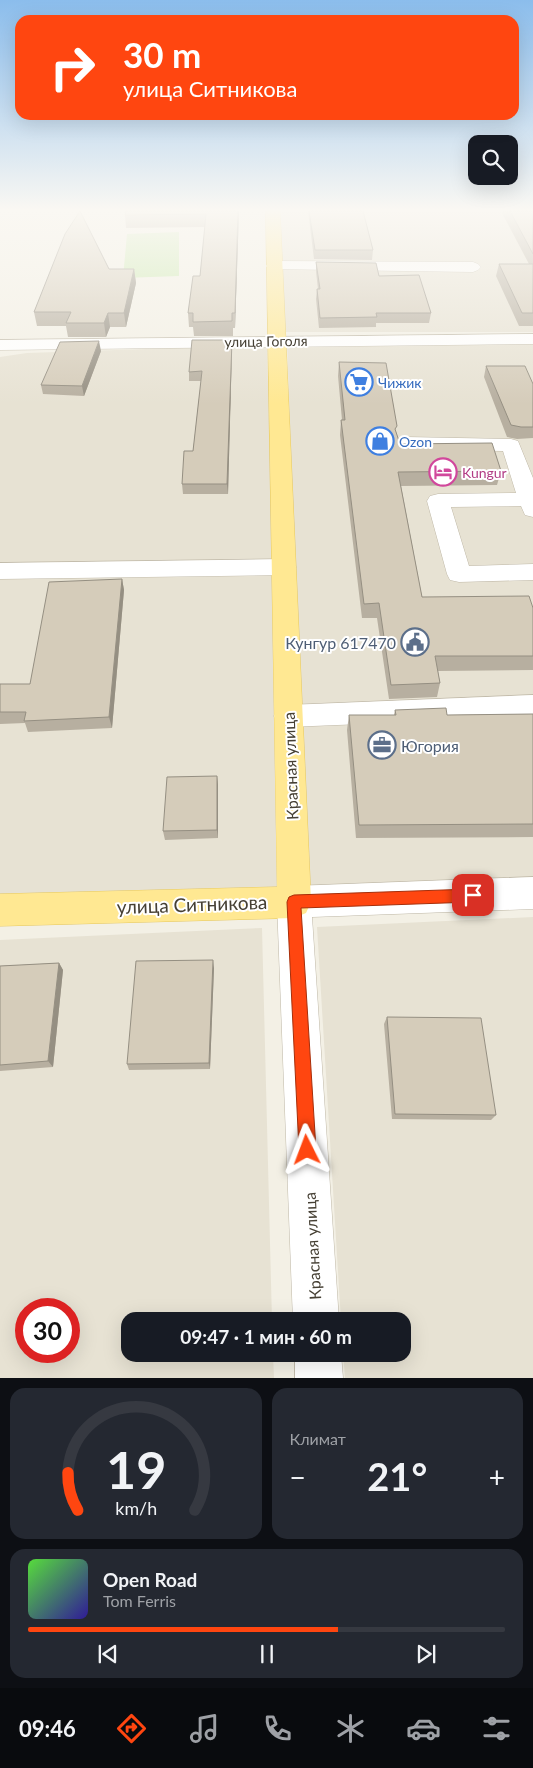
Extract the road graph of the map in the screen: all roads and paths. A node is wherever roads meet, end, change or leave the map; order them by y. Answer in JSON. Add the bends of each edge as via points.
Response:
{"nodes":[{"id":1,"x":274,"y":275,"type":"edge"},
{"id":2,"x":533,"y":339,"type":"edge"},
{"id":3,"x":276,"y":341,"type":"junction"},
{"id":4,"x":0,"y":345,"type":"edge"},
{"id":5,"x":405,"y":443,"type":"edge"},
{"id":6,"x":531,"y":505,"type":"edge"},
{"id":7,"x":284,"y":567,"type":"junction"},
{"id":8,"x":0,"y":571,"type":"edge"},
{"id":9,"x":533,"y":572,"type":"edge"},
{"id":10,"x":533,"y":706,"type":"edge"},
{"id":11,"x":288,"y":716,"type":"junction"},
{"id":12,"x":533,"y":893,"type":"edge"},
{"id":13,"x":294,"y":902,"type":"junction"},
{"id":14,"x":0,"y":910,"type":"edge"},
{"id":15,"x":316,"y":1312,"type":"edge"},
{"id":16,"x":318,"y":1362,"type":"edge"},
{"id":17,"x":319,"y":1378,"type":"edge"}],
"edges":[{"from":1,"to":3,"type":"main road","name":"Красная улица"},
{"from":2,"to":3,"type":"street","name":"улица Гоголя"},
{"from":3,"to":4,"type":"street","name":"улица Гоголя"},
{"from":3,"to":7,"type":"main road","name":"Красная улица"},
{"from":5,"to":6,"type":"street","via":[[511,445]]},
{"from":6,"to":9,"type":"street","via":[[438,501],[459,574]]},
{"from":7,"to":8,"type":"street"},
{"from":7,"to":11,"type":"main road","name":"Красная улица"},
{"from":10,"to":11,"type":"street"},
{"from":11,"to":13,"type":"main road","name":"Красная улица"},
{"from":12,"to":13,"type":"street","name":"улица Ситникова"},
{"from":13,"to":14,"type":"main road","name":"улица Ситникова"},
{"from":13,"to":15,"type":"street","name":"Красная улица"},
{"from":16,"to":17,"type":"street"}]}
